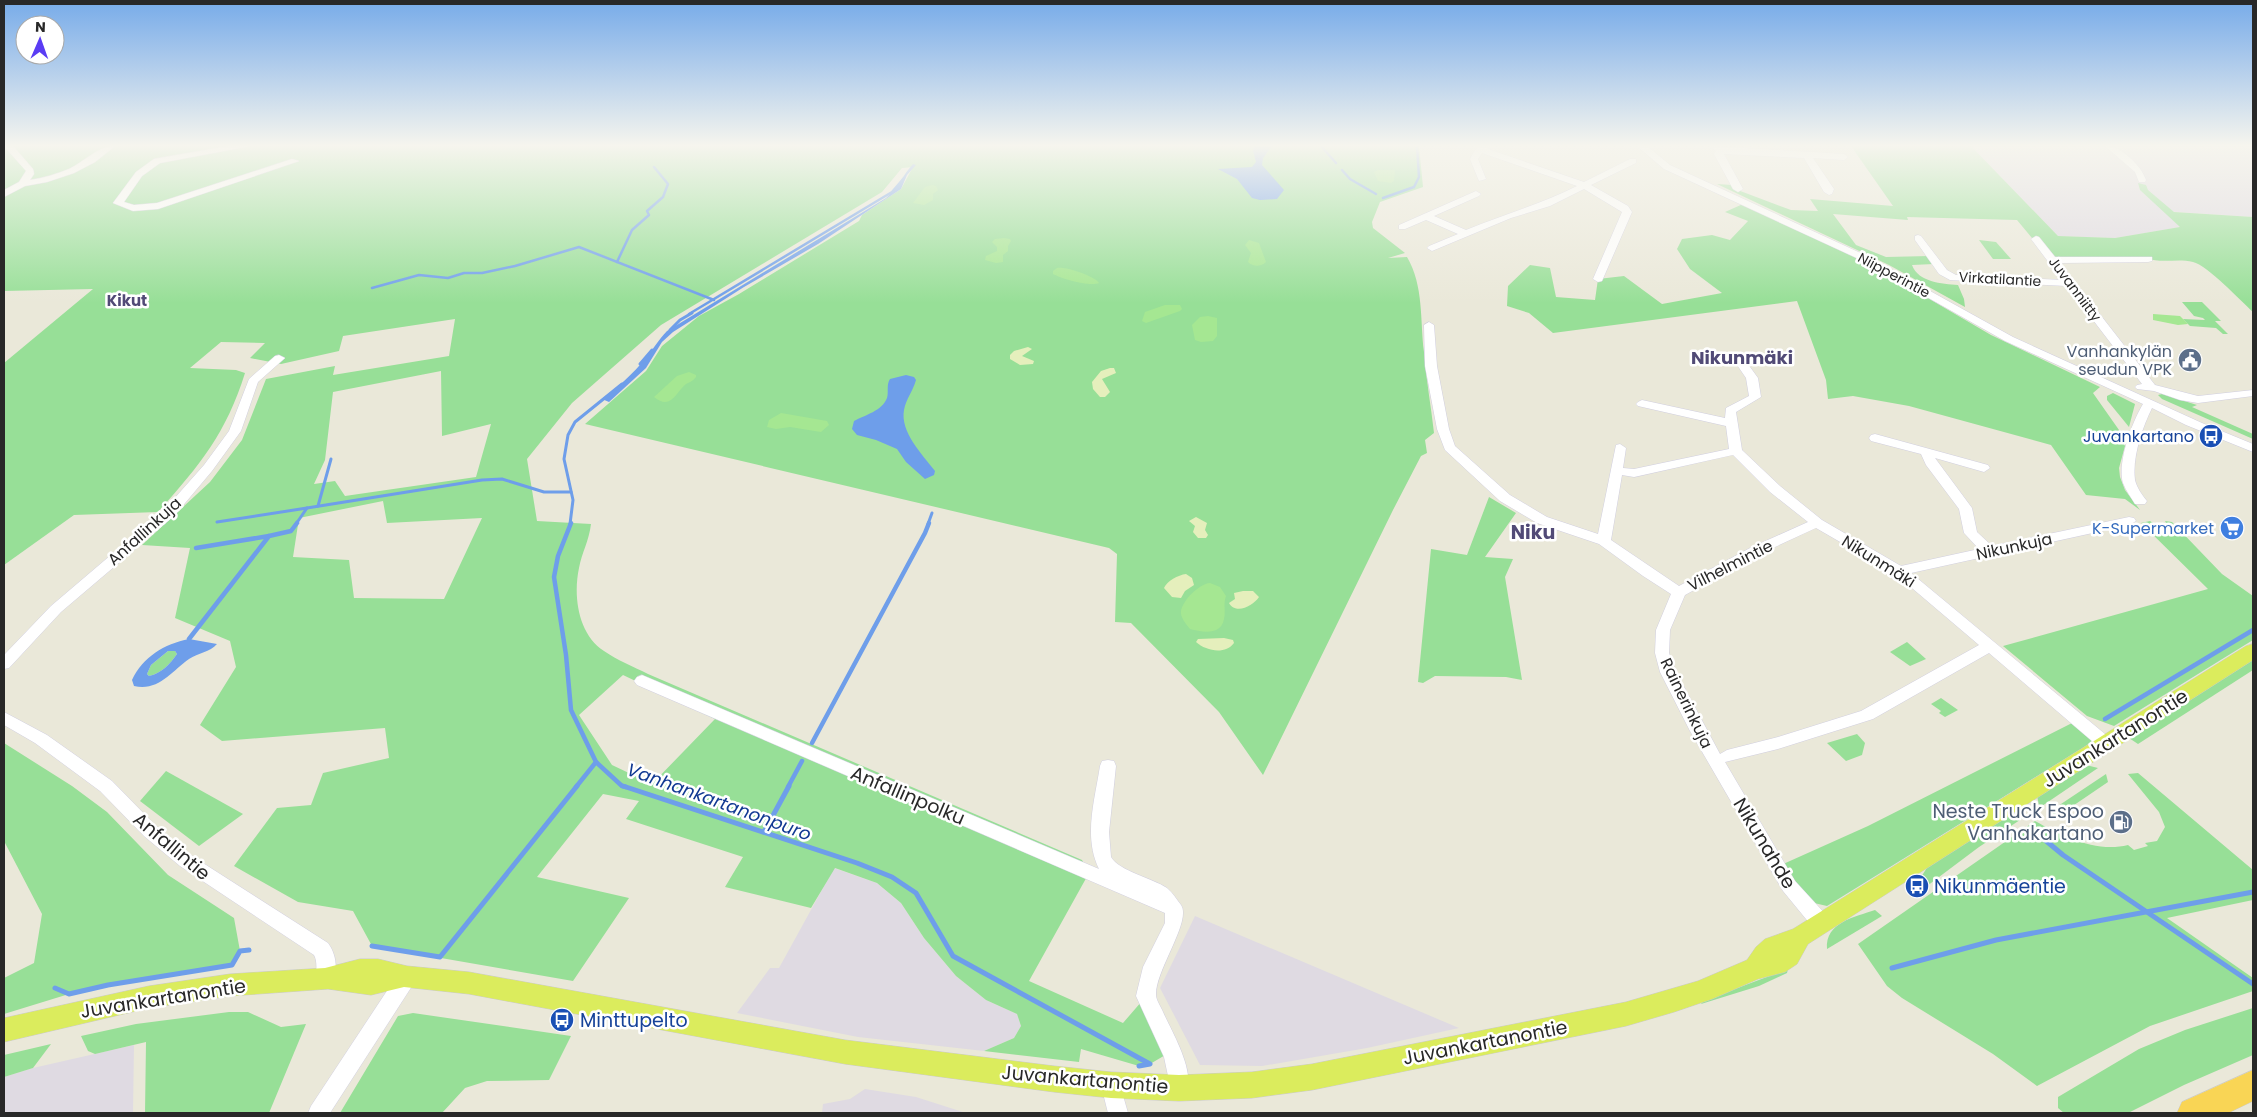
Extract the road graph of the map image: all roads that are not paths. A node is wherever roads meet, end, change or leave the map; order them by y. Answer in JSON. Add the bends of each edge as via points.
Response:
{"nodes":[{"id":1,"x":122,"y":198,"type":"edge"},
{"id":2,"x":182,"y":198,"type":"edge"},
{"id":3,"x":1467,"y":198,"type":"edge"},
{"id":4,"x":1560,"y":198,"type":"edge"},
{"id":5,"x":1610,"y":198,"type":"edge"},
{"id":6,"x":1734,"y":198,"type":"edge"},
{"id":7,"x":1428,"y":216,"type":"junction"},
{"id":8,"x":1402,"y":227,"type":"dead end"},
{"id":9,"x":1466,"y":234,"type":"junction"},
{"id":10,"x":1918,"y":238,"type":"dead end"},
{"id":11,"x":2036,"y":239,"type":"dead end"},
{"id":12,"x":1432,"y":248,"type":"dead end"},
{"id":13,"x":2148,"y":259,"type":"dead end"},
{"id":14,"x":2053,"y":260,"type":"junction"},
{"id":15,"x":1598,"y":278,"type":"dead end"},
{"id":16,"x":2069,"y":283,"type":"junction"},
{"id":17,"x":1429,"y":325,"type":"dead end"},
{"id":18,"x":279,"y":358,"type":"dead end"},
{"id":19,"x":1742,"y":362,"type":"dead end"},
{"id":20,"x":2150,"y":386,"type":"junction"},
{"id":21,"x":2253,"y":393,"type":"edge"},
{"id":22,"x":2134,"y":396,"type":"junction"},
{"id":23,"x":2149,"y":403,"type":"junction"},
{"id":24,"x":1642,"y":404,"type":"dead end"},
{"id":25,"x":1731,"y":423,"type":"junction"},
{"id":26,"x":1875,"y":438,"type":"dead end"},
{"id":27,"x":1620,"y":448,"type":"dead end"},
{"id":28,"x":2253,"y":448,"type":"edge"},
{"id":29,"x":1736,"y":451,"type":"junction"},
{"id":30,"x":1927,"y":454,"type":"junction"},
{"id":31,"x":1984,"y":468,"type":"dead end"},
{"id":32,"x":1616,"y":470,"type":"junction"},
{"id":33,"x":2140,"y":501,"type":"dead end"},
{"id":34,"x":2129,"y":521,"type":"dead end"},
{"id":35,"x":1817,"y":523,"type":"junction"},
{"id":36,"x":1604,"y":541,"type":"junction"},
{"id":37,"x":1988,"y":552,"type":"junction"},
{"id":38,"x":1900,"y":571,"type":"junction"},
{"id":39,"x":1679,"y":592,"type":"junction"},
{"id":40,"x":1990,"y":646,"type":"junction"},
{"id":41,"x":2253,"y":651,"type":"edge"},
{"id":42,"x":4,"y":664,"type":"edge"},
{"id":43,"x":642,"y":681,"type":"dead end"},
{"id":44,"x":4,"y":718,"type":"edge"},
{"id":45,"x":2106,"y":743,"type":"junction"},
{"id":46,"x":1720,"y":757,"type":"junction"},
{"id":47,"x":1108,"y":766,"type":"dead end"},
{"id":48,"x":1174,"y":910,"type":"junction"},
{"id":49,"x":1822,"y":924,"type":"junction"},
{"id":50,"x":407,"y":977,"type":"junction"},
{"id":51,"x":325,"y":979,"type":"junction"},
{"id":52,"x":4,"y":1030,"type":"edge"},
{"id":53,"x":1111,"y":1085,"type":"junction"},
{"id":54,"x":2253,"y":1085,"type":"edge"},
{"id":55,"x":1179,"y":1088,"type":"junction"},
{"id":56,"x":318,"y":1113,"type":"edge"},
{"id":57,"x":1118,"y":1113,"type":"edge"},
{"id":58,"x":2193,"y":1113,"type":"edge"}],
"edges":[{"from":1,"to":2,"type":"street","via":[[118,203],[133,208],[158,206]]},
{"from":3,"to":7,"type":"street"},
{"from":4,"to":9,"type":"street"},
{"from":5,"to":15,"type":"street","via":[[1626,212]]},
{"from":6,"to":22,"type":"street","name":"Niipperintie","via":[[1864,258],[1982,326]]},
{"from":7,"to":8,"type":"street"},
{"from":7,"to":9,"type":"street"},
{"from":9,"to":12,"type":"street"},
{"from":10,"to":16,"type":"street","name":"Virkatilantie","via":[[1943,272],[1954,278]]},
{"from":11,"to":14,"type":"street","name":"Juvanniitty"},
{"from":13,"to":14,"type":"street"},
{"from":14,"to":16,"type":"street","name":"Juvanniitty"},
{"from":16,"to":20,"type":"street","name":"Juvanniitty"},
{"from":17,"to":36,"type":"street","name":"Vilhelmintie","via":[[1431,366],[1449,447],[1505,498],[1542,520]]},
{"from":18,"to":42,"type":"street","name":"Anfallinkuja","via":[[253,381],[235,431],[170,512],[56,609]]},
{"from":19,"to":25,"type":"street","via":[[1752,378],[1755,397],[1732,408]]},
{"from":20,"to":21,"type":"street","via":[[2190,399]]},
{"from":20,"to":22,"type":"street","via":[[2145,395]]},
{"from":22,"to":23,"type":"street","name":"Niipperintie"},
{"from":23,"to":28,"type":"street","name":"Niipperintie"},
{"from":23,"to":33,"type":"street","via":[[2142,412],[2130,467],[2129,480]]},
{"from":24,"to":25,"type":"street"},
{"from":25,"to":29,"type":"street"},
{"from":26,"to":30,"type":"street"},
{"from":27,"to":32,"type":"street"},
{"from":29,"to":32,"type":"street","via":[[1634,473]]},
{"from":29,"to":35,"type":"street","name":"Nikunmäki","via":[[1798,510]]},
{"from":30,"to":31,"type":"street"},
{"from":30,"to":37,"type":"street","via":[[1965,508],[1971,533]]},
{"from":32,"to":36,"type":"street"},
{"from":34,"to":37,"type":"street","name":"Nikunkuja"},
{"from":35,"to":38,"type":"street","name":"Nikunmäki"},
{"from":35,"to":39,"type":"street","name":"Vilhelmintie","via":[[1757,550]]},
{"from":36,"to":39,"type":"street","name":"Vilhelmintie"},
{"from":37,"to":38,"type":"street","name":"Nikunkuja"},
{"from":38,"to":40,"type":"street","name":"Nikunmäki"},
{"from":39,"to":46,"type":"street","name":"Rainerinkuja","via":[[1663,630],[1662,653],[1668,672]]},
{"from":40,"to":45,"type":"street","name":"Nikunmäki"},
{"from":40,"to":46,"type":"street","via":[[1867,715],[1778,744]]},
{"from":41,"to":45,"type":"main road","name":"Juvankartanontie"},
{"from":43,"to":48,"type":"street","name":"Anfallinpolku"},
{"from":44,"to":51,"type":"street","name":"Anfallintie","via":[[41,738],[106,786],[150,831],[186,861],[321,949],[326,956]]},
{"from":45,"to":49,"type":"main road","name":"Juvankartanontie"},
{"from":46,"to":49,"type":"street","name":"Nikunahde","via":[[1789,886]]},
{"from":47,"to":48,"type":"street","via":[[1100,842],[1102,859],[1107,866],[1167,898]]},
{"from":48,"to":55,"type":"street","via":[[1174,923],[1152,967],[1146,996],[1174,1057]]},
{"from":49,"to":55,"type":"main road","name":"Juvankartanontie","via":[[1800,938],[1789,956],[1776,964],[1756,968],[1674,1001],[1626,1014],[1312,1077],[1252,1085]]},
{"from":50,"to":51,"type":"main road","name":"Juvankartanontie","via":[[371,984]]},
{"from":50,"to":53,"type":"main road","name":"Juvankartanontie","via":[[469,983],[845,1052]]},
{"from":50,"to":56,"type":"street"},
{"from":51,"to":52,"type":"main road","name":"Juvankartanontie","via":[[192,990],[117,1003]]},
{"from":53,"to":55,"type":"main road","name":"Juvankartanontie"},
{"from":53,"to":57,"type":"street"},
{"from":54,"to":58,"type":"highway"}]}
